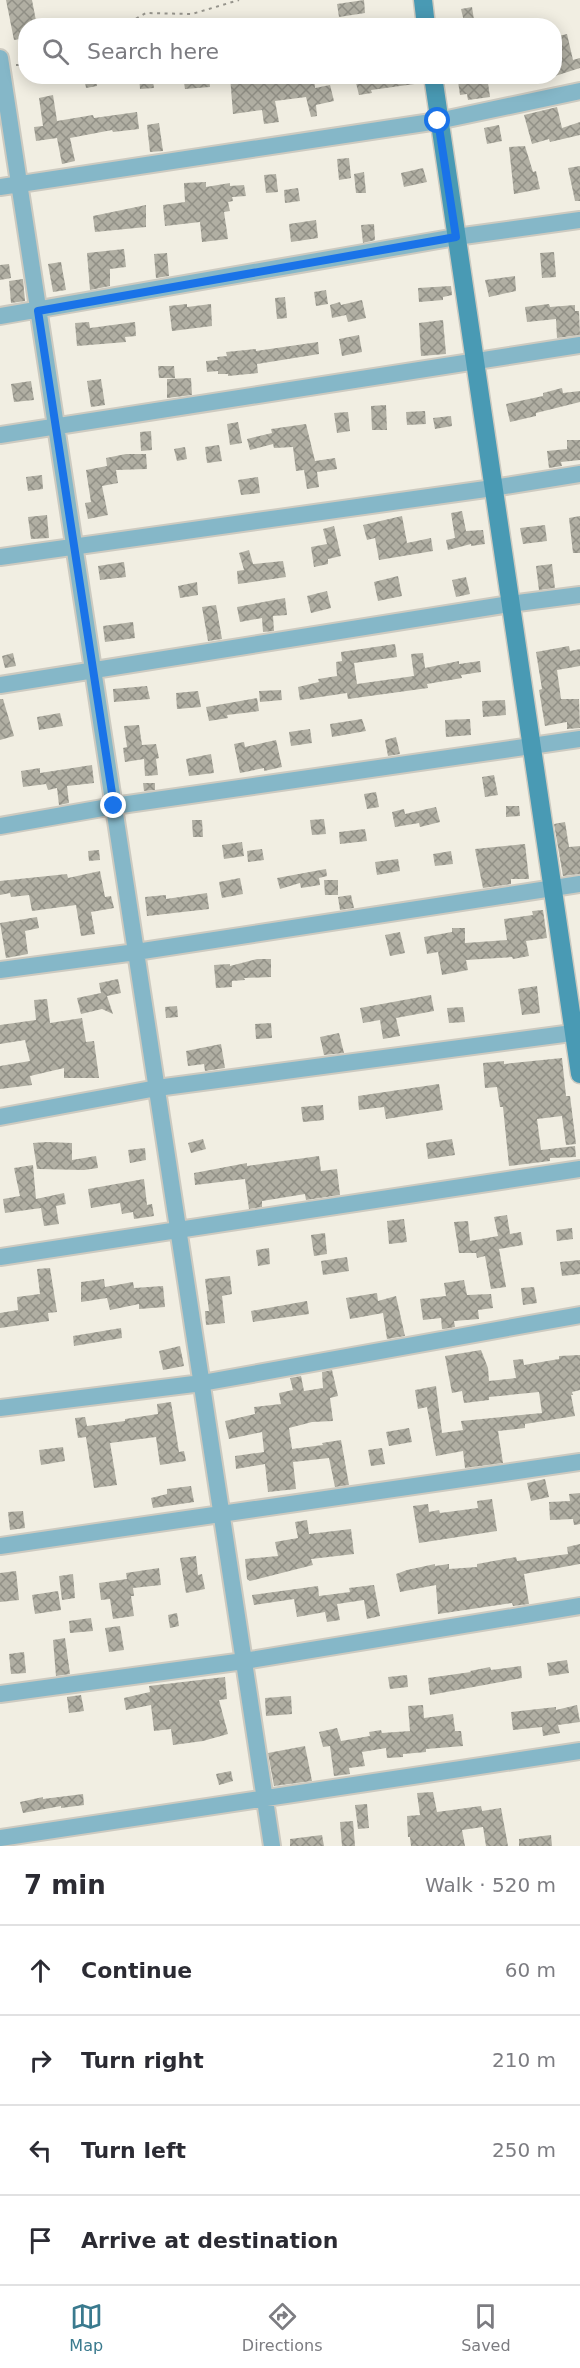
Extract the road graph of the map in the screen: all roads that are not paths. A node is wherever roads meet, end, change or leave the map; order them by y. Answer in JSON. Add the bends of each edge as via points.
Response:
{"nodes":[{"id":1,"x":423,"y":0,"type":"edge"},
{"id":2,"x":425,"y":18,"type":"edge"},
{"id":3,"x":0,"y":63,"type":"edge"},
{"id":4,"x":434,"y":84,"type":"edge"},
{"id":5,"x":580,"y":92,"type":"edge"},
{"id":6,"x":438,"y":121,"type":"junction"},
{"id":7,"x":19,"y":184,"type":"junction"},
{"id":8,"x":0,"y":187,"type":"edge"},
{"id":9,"x":580,"y":220,"type":"edge"},
{"id":10,"x":456,"y":237,"type":"junction"},
{"id":11,"x":38,"y":311,"type":"junction"},
{"id":12,"x":0,"y":316,"type":"edge"},
{"id":13,"x":580,"y":345,"type":"edge"},
{"id":14,"x":474,"y":361,"type":"junction"},
{"id":15,"x":56,"y":427,"type":"junction"},
{"id":16,"x":0,"y":435,"type":"edge"},
{"id":17,"x":580,"y":474,"type":"edge"},
{"id":18,"x":493,"y":488,"type":"junction"},
{"id":19,"x":74,"y":547,"type":"junction"},
{"id":20,"x":0,"y":556,"type":"edge"},
{"id":21,"x":580,"y":595,"type":"edge"},
{"id":22,"x":510,"y":604,"type":"junction"},
{"id":23,"x":93,"y":671,"type":"junction"},
{"id":24,"x":0,"y":685,"type":"edge"},
{"id":25,"x":580,"y":739,"type":"edge"},
{"id":26,"x":531,"y":746,"type":"junction"},
{"id":27,"x":114,"y":806,"type":"junction"},
{"id":28,"x":0,"y":826,"type":"edge"},
{"id":29,"x":580,"y":884,"type":"edge"},
{"id":30,"x":552,"y":888,"type":"junction"},
{"id":31,"x":136,"y":952,"type":"junction"},
{"id":32,"x":0,"y":970,"type":"edge"},
{"id":33,"x":577,"y":1033,"type":"edge"},
{"id":34,"x":580,"y":1074,"type":"edge"},
{"id":35,"x":157,"y":1088,"type":"junction"},
{"id":36,"x":0,"y":1117,"type":"edge"},
{"id":37,"x":580,"y":1169,"type":"edge"},
{"id":38,"x":178,"y":1230,"type":"junction"},
{"id":39,"x":0,"y":1257,"type":"edge"},
{"id":40,"x":580,"y":1315,"type":"edge"},
{"id":41,"x":202,"y":1383,"type":"junction"},
{"id":42,"x":0,"y":1408,"type":"edge"},
{"id":43,"x":580,"y":1462,"type":"edge"},
{"id":44,"x":221,"y":1514,"type":"junction"},
{"id":45,"x":0,"y":1546,"type":"edge"},
{"id":46,"x":580,"y":1606,"type":"edge"},
{"id":47,"x":244,"y":1661,"type":"junction"},
{"id":48,"x":0,"y":1694,"type":"edge"},
{"id":49,"x":580,"y":1751,"type":"edge"},
{"id":50,"x":265,"y":1797,"type":"junction"},
{"id":51,"x":0,"y":1838,"type":"edge"},
{"id":52,"x":272,"y":1846,"type":"edge"}],
"edges":[{"from":1,"to":2,"type":"street"},
{"from":3,"to":7,"type":"street"},
{"from":4,"to":6,"type":"street"},
{"from":5,"to":6,"type":"street"},
{"from":6,"to":7,"type":"street"},
{"from":6,"to":10,"type":"street"},
{"from":7,"to":8,"type":"street"},
{"from":7,"to":11,"type":"street"},
{"from":9,"to":10,"type":"street"},
{"from":10,"to":11,"type":"street"},
{"from":10,"to":14,"type":"street"},
{"from":11,"to":12,"type":"street"},
{"from":11,"to":15,"type":"street"},
{"from":13,"to":14,"type":"street"},
{"from":14,"to":15,"type":"street"},
{"from":14,"to":18,"type":"street"},
{"from":15,"to":16,"type":"street"},
{"from":15,"to":19,"type":"street"},
{"from":17,"to":18,"type":"street"},
{"from":18,"to":19,"type":"street"},
{"from":18,"to":22,"type":"street"},
{"from":19,"to":20,"type":"street"},
{"from":19,"to":23,"type":"street"},
{"from":21,"to":22,"type":"street"},
{"from":22,"to":23,"type":"street"},
{"from":22,"to":26,"type":"street"},
{"from":23,"to":24,"type":"street"},
{"from":23,"to":27,"type":"street"},
{"from":25,"to":26,"type":"street"},
{"from":26,"to":27,"type":"street"},
{"from":26,"to":30,"type":"street"},
{"from":27,"to":28,"type":"street"},
{"from":27,"to":31,"type":"street"},
{"from":29,"to":30,"type":"street"},
{"from":30,"to":31,"type":"street"},
{"from":30,"to":33,"type":"street"},
{"from":31,"to":32,"type":"street"},
{"from":31,"to":35,"type":"street"},
{"from":33,"to":34,"type":"street"},
{"from":33,"to":35,"type":"street"},
{"from":35,"to":36,"type":"street"},
{"from":35,"to":38,"type":"street"},
{"from":37,"to":38,"type":"street"},
{"from":38,"to":39,"type":"street"},
{"from":38,"to":41,"type":"street"},
{"from":40,"to":41,"type":"street"},
{"from":41,"to":42,"type":"street"},
{"from":41,"to":44,"type":"street"},
{"from":43,"to":44,"type":"street"},
{"from":44,"to":45,"type":"street"},
{"from":44,"to":47,"type":"street"},
{"from":46,"to":47,"type":"street"},
{"from":47,"to":48,"type":"street"},
{"from":47,"to":50,"type":"street"},
{"from":49,"to":50,"type":"street"},
{"from":50,"to":51,"type":"street"},
{"from":50,"to":52,"type":"street"}]}
